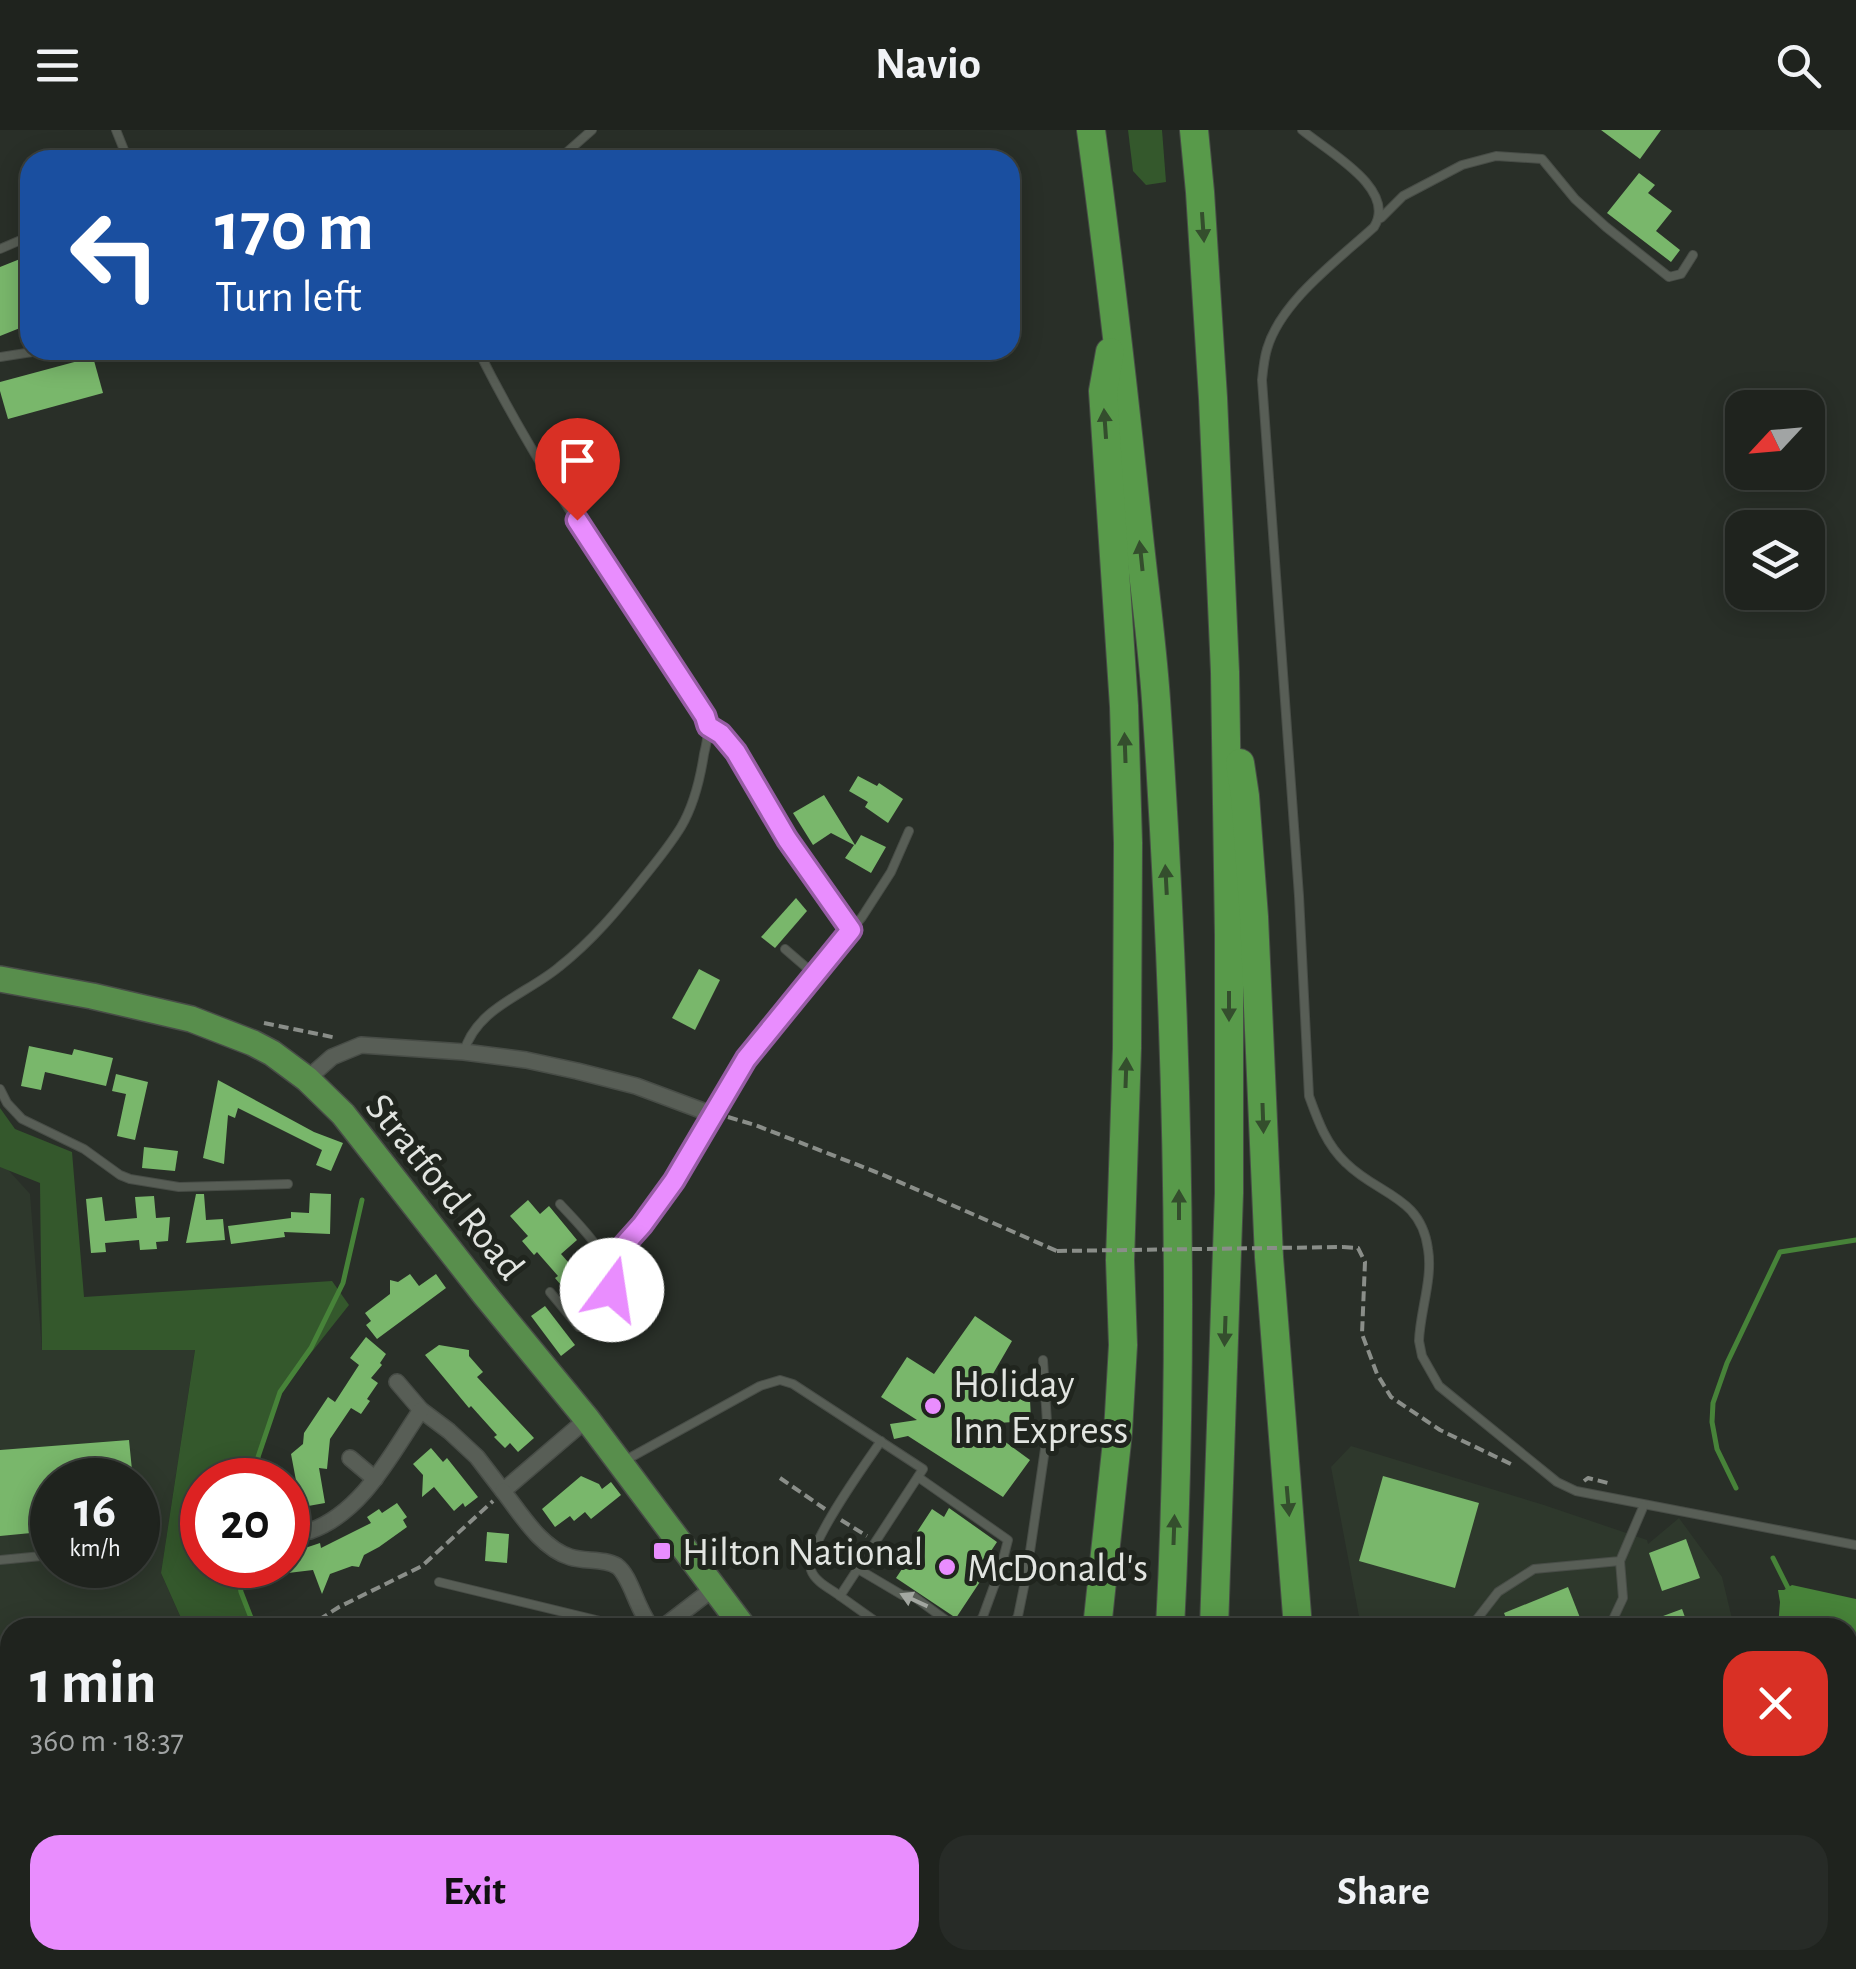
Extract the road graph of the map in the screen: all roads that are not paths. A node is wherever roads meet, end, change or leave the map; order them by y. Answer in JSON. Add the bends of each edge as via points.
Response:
{"nodes":[{"id":1,"x":592,"y":130,"type":"edge"},
{"id":2,"x":1091,"y":130,"type":"edge"},
{"id":3,"x":1194,"y":130,"type":"edge"},
{"id":4,"x":1302,"y":130,"type":"edge"},
{"id":5,"x":569,"y":150,"type":"edge"},
{"id":6,"x":1378,"y":221,"type":"junction"},
{"id":7,"x":1693,"y":254,"type":"dead end"},
{"id":8,"x":1116,"y":319,"type":"junction"},
{"id":9,"x":483,"y":360,"type":"edge"},
{"id":10,"x":1226,"y":672,"type":"junction"},
{"id":11,"x":708,"y":726,"type":"junction"},
{"id":12,"x":909,"y":831,"type":"dead end"},
{"id":13,"x":851,"y":930,"type":"junction"},
{"id":14,"x":785,"y":949,"type":"dead end"},
{"id":15,"x":814,"y":974,"type":"junction"},
{"id":16,"x":0,"y":979,"type":"edge"},
{"id":17,"x":464,"y":1052,"type":"junction"},
{"id":18,"x":307,"y":1079,"type":"junction"},
{"id":19,"x":0,"y":1089,"type":"edge"},
{"id":20,"x":714,"y":1115,"type":"junction"},
{"id":21,"x":288,"y":1184,"type":"dead end"},
{"id":22,"x":560,"y":1204,"type":"dead end"},
{"id":23,"x":608,"y":1263,"type":"junction"},
{"id":24,"x":550,"y":1292,"type":"dead end"},
{"id":25,"x":1043,"y":1360,"type":"dead end"},
{"id":26,"x":397,"y":1382,"type":"dead end"},
{"id":27,"x":420,"y":1410,"type":"junction"},
{"id":28,"x":586,"y":1419,"type":"junction"},
{"id":29,"x":881,"y":1441,"type":"junction"},
{"id":30,"x":350,"y":1458,"type":"dead end"},
{"id":31,"x":620,"y":1463,"type":"junction"},
{"id":32,"x":918,"y":1477,"type":"junction"},
{"id":33,"x":375,"y":1479,"type":"junction"},
{"id":34,"x":503,"y":1491,"type":"junction"},
{"id":35,"x":1644,"y":1505,"type":"junction"},
{"id":36,"x":310,"y":1531,"type":"dead end"},
{"id":37,"x":1856,"y":1545,"type":"edge"},
{"id":38,"x":30,"y":1557,"type":"edge"},
{"id":39,"x":0,"y":1560,"type":"edge"},
{"id":40,"x":1620,"y":1561,"type":"junction"},
{"id":41,"x":858,"y":1569,"type":"junction"},
{"id":42,"x":439,"y":1582,"type":"dead end"},
{"id":43,"x":714,"y":1588,"type":"junction"},
{"id":44,"x":840,"y":1596,"type":"junction"},
{"id":45,"x":588,"y":1618,"type":"edge"},
{"id":46,"x":644,"y":1618,"type":"edge"},
{"id":47,"x":675,"y":1618,"type":"edge"},
{"id":48,"x":736,"y":1618,"type":"edge"},
{"id":49,"x":871,"y":1618,"type":"edge"},
{"id":50,"x":943,"y":1618,"type":"edge"},
{"id":51,"x":982,"y":1618,"type":"edge"},
{"id":52,"x":1017,"y":1618,"type":"edge"},
{"id":53,"x":1098,"y":1618,"type":"edge"},
{"id":54,"x":1171,"y":1618,"type":"edge"},
{"id":55,"x":1214,"y":1618,"type":"edge"},
{"id":56,"x":1297,"y":1618,"type":"edge"},
{"id":57,"x":1478,"y":1618,"type":"edge"},
{"id":58,"x":1614,"y":1618,"type":"edge"}],
"edges":[{"from":1,"to":5,"type":"lane"},
{"from":2,"to":8,"type":"highway"},
{"from":3,"to":10,"type":"highway","one_way":true},
{"from":4,"to":6,"type":"lane","via":[[1369,186],[1378,200]]},
{"from":6,"to":7,"type":"lane","via":[[1403,196],[1462,165],[1496,156],[1542,159],[1606,227],[1669,277],[1681,274]]},
{"from":6,"to":35,"type":"lane","via":[[1281,320],[1266,350],[1262,380],[1309,1096],[1335,1151],[1406,1204],[1422,1225],[1429,1252],[1419,1342],[1440,1386],[1566,1488]]},
{"from":53,"to":8,"type":"highway","one_way":true,"via":[[1122,1362],[1127,1048],[1124,706],[1103,391]]},
{"from":54,"to":8,"type":"highway","one_way":true,"via":[[1179,1202],[1168,932],[1156,697]]},
{"from":9,"to":11,"type":"lane"},
{"from":10,"to":55,"type":"highway","one_way":true,"via":[[1229,1193]]},
{"from":10,"to":56,"type":"highway","one_way":true,"via":[[1245,796],[1268,1258]]},
{"from":11,"to":13,"type":"lane","via":[[736,752]]},
{"from":11,"to":17,"type":"lane","via":[[698,789],[680,830],[605,925],[535,986],[483,1018]]},
{"from":12,"to":13,"type":"lane","via":[[891,872]]},
{"from":13,"to":15,"type":"lane"},
{"from":14,"to":15,"type":"lane"},
{"from":15,"to":20,"type":"lane","via":[[746,1059]]},
{"from":16,"to":18,"type":"highway","name":"Stratford Road","via":[[234,1034]]},
{"from":17,"to":18,"type":"street","name":"Stratford Road","via":[[361,1045],[332,1056]]},
{"from":17,"to":20,"type":"street","name":"Stratford Road","via":[[577,1070]]},
{"from":18,"to":28,"type":"highway","name":"Stratford Road"},
{"from":19,"to":21,"type":"lane","via":[[22,1119],[130,1179],[180,1186]]},
{"from":20,"to":23,"type":"lane","via":[[658,1204]]},
{"from":22,"to":23,"type":"lane"},
{"from":23,"to":24,"type":"lane","via":[[609,1298],[579,1327]]},
{"from":25,"to":52,"type":"lane","via":[[1045,1449]]},
{"from":26,"to":27,"type":"street"},
{"from":27,"to":33,"type":"street"},
{"from":27,"to":34,"type":"street","via":[[476,1457]]},
{"from":28,"to":31,"type":"highway","name":"Stratford Road"},
{"from":28,"to":34,"type":"street"},
{"from":29,"to":31,"type":"lane","via":[[780,1380]]},
{"from":29,"to":32,"type":"lane","via":[[923,1469]]},
{"from":29,"to":44,"type":"lane","via":[[811,1557],[814,1576]]},
{"from":30,"to":33,"type":"street"},
{"from":31,"to":43,"type":"highway","name":"Stratford Road"},
{"from":32,"to":41,"type":"lane"},
{"from":32,"to":51,"type":"lane","one_way":true,"via":[[1008,1540]]},
{"from":33,"to":36,"type":"street","via":[[345,1512]]},
{"from":34,"to":46,"type":"street","via":[[554,1549],[606,1561],[623,1572]]},
{"from":35,"to":37,"type":"lane"},
{"from":35,"to":40,"type":"lane"},
{"from":38,"to":39,"type":"lane"},
{"from":40,"to":57,"type":"lane","via":[[1534,1569],[1498,1592]]},
{"from":40,"to":58,"type":"lane","via":[[1623,1598]]},
{"from":41,"to":44,"type":"lane"},
{"from":50,"to":41,"type":"lane","one_way":true},
{"from":42,"to":45,"type":"lane"},
{"from":43,"to":47,"type":"street"},
{"from":43,"to":48,"type":"highway","name":"Stratford Road"},
{"from":44,"to":49,"type":"lane"}]}
